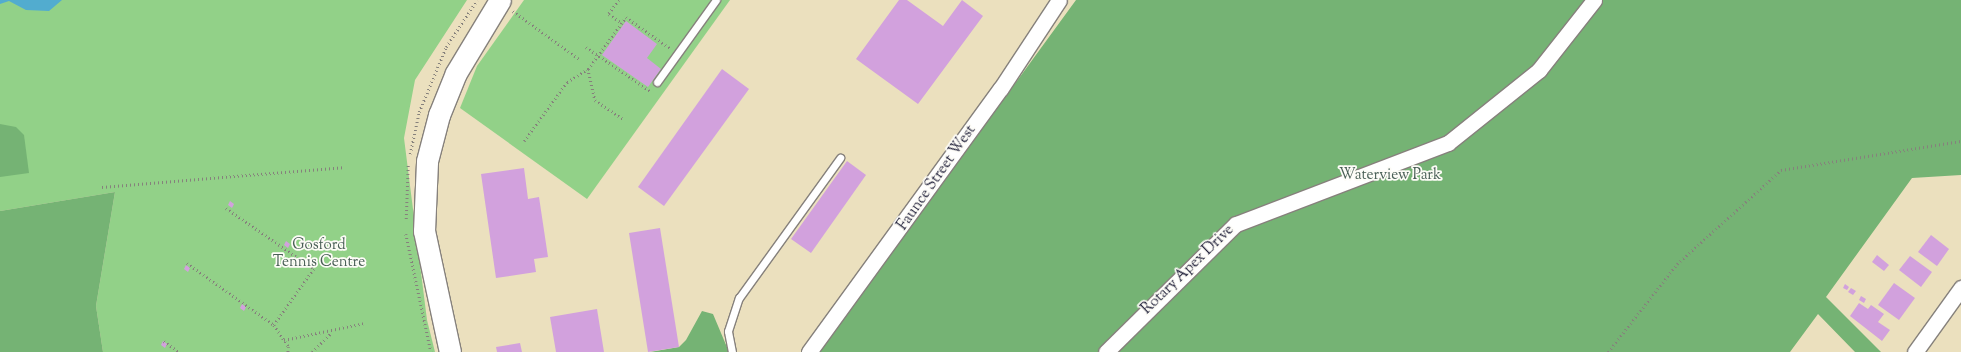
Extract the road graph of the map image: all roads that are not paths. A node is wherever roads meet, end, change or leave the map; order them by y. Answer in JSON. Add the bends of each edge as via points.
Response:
{"nodes":[{"id":1,"x":500,"y":0,"type":"edge"},
{"id":2,"x":716,"y":0,"type":"edge"},
{"id":3,"x":1059,"y":0,"type":"edge"},
{"id":4,"x":1594,"y":0,"type":"edge"},
{"id":5,"x":657,"y":82,"type":"road end"},
{"id":6,"x":840,"y":158,"type":"dead end"},
{"id":7,"x":1961,"y":288,"type":"edge"},
{"id":8,"x":450,"y":352,"type":"edge"},
{"id":9,"x":732,"y":352,"type":"edge"},
{"id":10,"x":809,"y":352,"type":"edge"},
{"id":11,"x":1106,"y":352,"type":"edge"},
{"id":12,"x":1915,"y":352,"type":"edge"}],
"edges":[{"from":1,"to":8,"type":"main road","via":[[456,73],[439,115],[427,161],[424,231]]},
{"from":2,"to":5,"type":"lane"},
{"from":3,"to":10,"type":"street","name":"Faunce Street West","via":[[1002,88]]},
{"from":4,"to":11,"type":"street","name":"Rotary Apex Drive","via":[[1538,70],[1448,144],[1236,224]]},
{"from":6,"to":9,"type":"lane","via":[[739,298],[728,331]]},
{"from":7,"to":12,"type":"street"}]}
